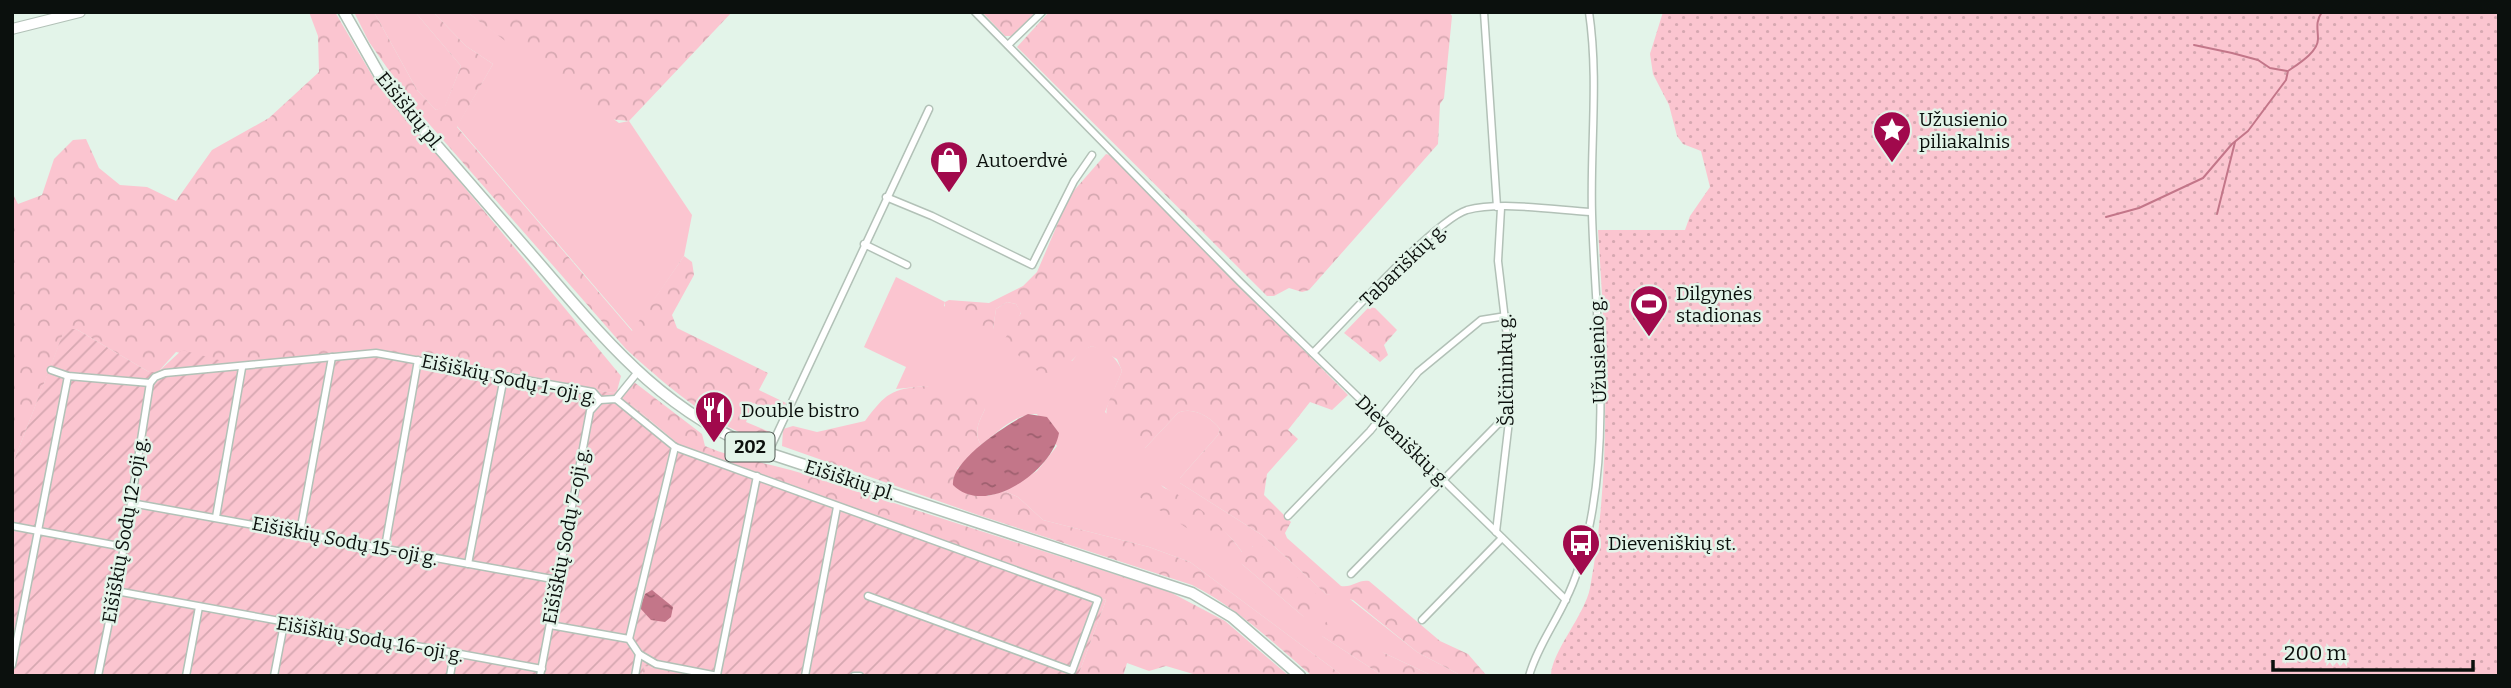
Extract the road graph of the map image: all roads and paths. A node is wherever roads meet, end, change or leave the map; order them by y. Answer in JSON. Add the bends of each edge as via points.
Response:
{"nodes":[{"id":1,"x":78,"y":12,"type":"edge"},
{"id":2,"x":344,"y":12,"type":"edge"},
{"id":3,"x":975,"y":12,"type":"edge"},
{"id":4,"x":1042,"y":12,"type":"edge"},
{"id":5,"x":1484,"y":12,"type":"edge"},
{"id":6,"x":1589,"y":12,"type":"edge"},
{"id":7,"x":12,"y":29,"type":"edge"},
{"id":8,"x":1008,"y":46,"type":"junction"},
{"id":9,"x":929,"y":110,"type":"dead end"},
{"id":10,"x":1092,"y":155,"type":"dead end"},
{"id":11,"x":886,"y":198,"type":"junction"},
{"id":12,"x":1499,"y":208,"type":"junction"},
{"id":13,"x":1591,"y":212,"type":"junction"},
{"id":14,"x":864,"y":244,"type":"junction"},
{"id":15,"x":907,"y":265,"type":"dead end"},
{"id":16,"x":1506,"y":316,"type":"junction"},
{"id":17,"x":1313,"y":353,"type":"junction"},
{"id":18,"x":332,"y":357,"type":"junction"},
{"id":19,"x":418,"y":360,"type":"junction"},
{"id":20,"x":242,"y":368,"type":"junction"},
{"id":21,"x":51,"y":370,"type":"dead end"},
{"id":22,"x":637,"y":373,"type":"junction"},
{"id":23,"x":68,"y":376,"type":"junction"},
{"id":24,"x":504,"y":377,"type":"junction"},
{"id":25,"x":150,"y":383,"type":"junction"},
{"id":26,"x":616,"y":399,"type":"junction"},
{"id":27,"x":600,"y":400,"type":"junction"},
{"id":28,"x":1380,"y":419,"type":"junction"},
{"id":29,"x":1508,"y":421,"type":"junction"},
{"id":30,"x":676,"y":447,"type":"junction"},
{"id":31,"x":768,"y":453,"type":"junction"},
{"id":32,"x":757,"y":476,"type":"junction"},
{"id":33,"x":1444,"y":481,"type":"junction"},
{"id":34,"x":131,"y":502,"type":"junction"},
{"id":35,"x":837,"y":507,"type":"junction"},
{"id":36,"x":1288,"y":516,"type":"dead end"},
{"id":37,"x":216,"y":517,"type":"junction"},
{"id":38,"x":12,"y":526,"type":"edge"},
{"id":39,"x":37,"y":530,"type":"junction"},
{"id":40,"x":300,"y":532,"type":"junction"},
{"id":41,"x":1496,"y":532,"type":"junction"},
{"id":42,"x":1502,"y":538,"type":"junction"},
{"id":43,"x":124,"y":547,"type":"junction"},
{"id":44,"x":385,"y":548,"type":"junction"},
{"id":45,"x":468,"y":564,"type":"junction"},
{"id":46,"x":1352,"y":574,"type":"dead end"},
{"id":47,"x":558,"y":580,"type":"junction"},
{"id":48,"x":116,"y":591,"type":"junction"},
{"id":49,"x":868,"y":596,"type":"dead end"},
{"id":50,"x":1566,"y":600,"type":"junction"},
{"id":51,"x":198,"y":607,"type":"junction"},
{"id":52,"x":1422,"y":620,"type":"dead end"},
{"id":53,"x":284,"y":624,"type":"junction"},
{"id":54,"x":550,"y":625,"type":"junction"},
{"id":55,"x":629,"y":639,"type":"junction"},
{"id":56,"x":454,"y":653,"type":"junction"},
{"id":57,"x":639,"y":654,"type":"junction"},
{"id":58,"x":12,"y":665,"type":"edge"},
{"id":59,"x":541,"y":672,"type":"edge"},
{"id":60,"x":98,"y":676,"type":"edge"},
{"id":61,"x":186,"y":676,"type":"edge"},
{"id":62,"x":274,"y":676,"type":"edge"},
{"id":63,"x":450,"y":676,"type":"edge"},
{"id":64,"x":635,"y":676,"type":"edge"},
{"id":65,"x":718,"y":676,"type":"edge"},
{"id":66,"x":805,"y":676,"type":"edge"},
{"id":67,"x":854,"y":676,"type":"edge"},
{"id":68,"x":860,"y":676,"type":"edge"},
{"id":69,"x":1300,"y":676,"type":"edge"},
{"id":70,"x":1529,"y":676,"type":"edge"}],
"edges":[{"from":1,"to":7,"type":"main road"},
{"from":2,"to":22,"type":"main road","name":"Eišiškių pl.","number":"202","via":[[400,103]]},
{"from":3,"to":8,"type":"street","name":"Dieveniškių g."},
{"from":4,"to":8,"type":"street"},
{"from":5,"to":12,"type":"street","name":"Šalčininkų g."},
{"from":6,"to":13,"type":"street","name":"Užusienio g.","via":[[1596,102]]},
{"from":8,"to":17,"type":"street","name":"Dieveniškių g."},
{"from":9,"to":11,"type":"street"},
{"from":10,"to":11,"type":"street","via":[[1073,181],[1032,265]]},
{"from":11,"to":14,"type":"street"},
{"from":12,"to":13,"type":"street","name":"Tabariškių g."},
{"from":12,"to":16,"type":"street","name":"Šalčininkų g.","via":[[1498,261]]},
{"from":12,"to":17,"type":"street","name":"Tabariškių g.","via":[[1464,211],[1445,222]]},
{"from":13,"to":50,"type":"street","name":"Užusienio g.","via":[[1600,436],[1589,526]]},
{"from":14,"to":15,"type":"street"},
{"from":14,"to":31,"type":"street"},
{"from":16,"to":28,"type":"street","via":[[1481,320],[1418,372]]},
{"from":16,"to":29,"type":"street","name":"Šalčininkų g."},
{"from":17,"to":28,"type":"street","name":"Dieveniškių g."},
{"from":18,"to":19,"type":"street","name":"Eišiškių Sodų 1-oji g.","via":[[376,353]]},
{"from":18,"to":20,"type":"street","name":"Eišiškių Sodų 1-oji g."},
{"from":18,"to":40,"type":"street"},
{"from":19,"to":24,"type":"street","name":"Eišiškių Sodų 1-oji g."},
{"from":19,"to":44,"type":"street"},
{"from":20,"to":25,"type":"street","name":"Eišiškių Sodų 1-oji g.","via":[[165,373]]},
{"from":20,"to":37,"type":"street"},
{"from":21,"to":23,"type":"street","name":"Eišiškių Sodų 1-oji g."},
{"from":22,"to":26,"type":"street"},
{"from":22,"to":31,"type":"main road","name":"Eišiškių pl.","number":"202","via":[[717,431]]},
{"from":23,"to":25,"type":"street","name":"Eišiškių Sodų 1-oji g."},
{"from":23,"to":39,"type":"street"},
{"from":24,"to":27,"type":"street","name":"Eišiškių Sodų 1-oji g.","via":[[593,392]]},
{"from":24,"to":45,"type":"street"},
{"from":25,"to":34,"type":"street","name":"Eišiškių Sodų 12-oji g."},
{"from":26,"to":27,"type":"street","name":"Eišiškių Sodų 1-oji g."},
{"from":26,"to":30,"type":"street","name":"Eišiškių Sodų 1-oji g."},
{"from":27,"to":47,"type":"street","name":"Eišiškių Sodų 7-oji g.","via":[[590,411]]},
{"from":28,"to":33,"type":"street","name":"Dieveniškių g."},
{"from":28,"to":36,"type":"street"},
{"from":29,"to":33,"type":"street","via":[[1498,424]]},
{"from":29,"to":41,"type":"street","name":"Šalčininkų g."},
{"from":30,"to":32,"type":"street","name":"Eišiškių Sodų 1-oji g."},
{"from":30,"to":55,"type":"street"},
{"from":31,"to":69,"type":"main road","name":"Eišiškių pl.","number":"202","via":[[1192,593],[1232,617]]},
{"from":32,"to":35,"type":"street","name":"Eišiškių Sodų 1-oji g."},
{"from":32,"to":65,"type":"street"},
{"from":33,"to":41,"type":"street","name":"Dieveniškių g."},
{"from":33,"to":46,"type":"street"},
{"from":34,"to":37,"type":"street","name":"Eišiškių Sodų 15-oji g."},
{"from":34,"to":43,"type":"street","name":"Eišiškių Sodų 12-oji g."},
{"from":35,"to":49,"type":"street","name":"Eišiškių Sodų 1-oji g.","via":[[1098,600],[1072,671]]},
{"from":35,"to":66,"type":"street"},
{"from":37,"to":40,"type":"street","name":"Eišiškių Sodų 15-oji g."},
{"from":38,"to":39,"type":"street"},
{"from":39,"to":43,"type":"street"},
{"from":39,"to":58,"type":"street"},
{"from":40,"to":44,"type":"street","name":"Eišiškių Sodų 15-oji g."},
{"from":41,"to":42,"type":"street","name":"Dieveniškių g."},
{"from":42,"to":50,"type":"street","name":"Dieveniškių g."},
{"from":42,"to":52,"type":"street"},
{"from":43,"to":48,"type":"street","name":"Eišiškių Sodų 12-oji g."},
{"from":44,"to":45,"type":"street","name":"Eišiškių Sodų 15-oji g."},
{"from":45,"to":47,"type":"street","name":"Eišiškių Sodų 15-oji g."},
{"from":47,"to":54,"type":"street","name":"Eišiškių Sodų 7-oji g."},
{"from":48,"to":51,"type":"street","name":"Eišiškių Sodų 16-oji g."},
{"from":48,"to":60,"type":"street","name":"Eišiškių Sodų 12-oji g."},
{"from":50,"to":70,"type":"street","name":"Užusienio g."},
{"from":51,"to":53,"type":"street","name":"Eišiškių Sodų 16-oji g."},
{"from":51,"to":61,"type":"street"},
{"from":53,"to":56,"type":"street","name":"Eišiškių Sodų 16-oji g."},
{"from":53,"to":62,"type":"street"},
{"from":54,"to":55,"type":"street"},
{"from":54,"to":59,"type":"street","name":"Eišiškių Sodų 7-oji g."},
{"from":55,"to":57,"type":"street"},
{"from":56,"to":59,"type":"street","name":"Eišiškių Sodų 16-oji g."},
{"from":56,"to":63,"type":"street"},
{"from":57,"to":64,"type":"street"},
{"from":57,"to":65,"type":"street","via":[[656,664]]},
{"from":67,"to":68,"type":"street"}]}
